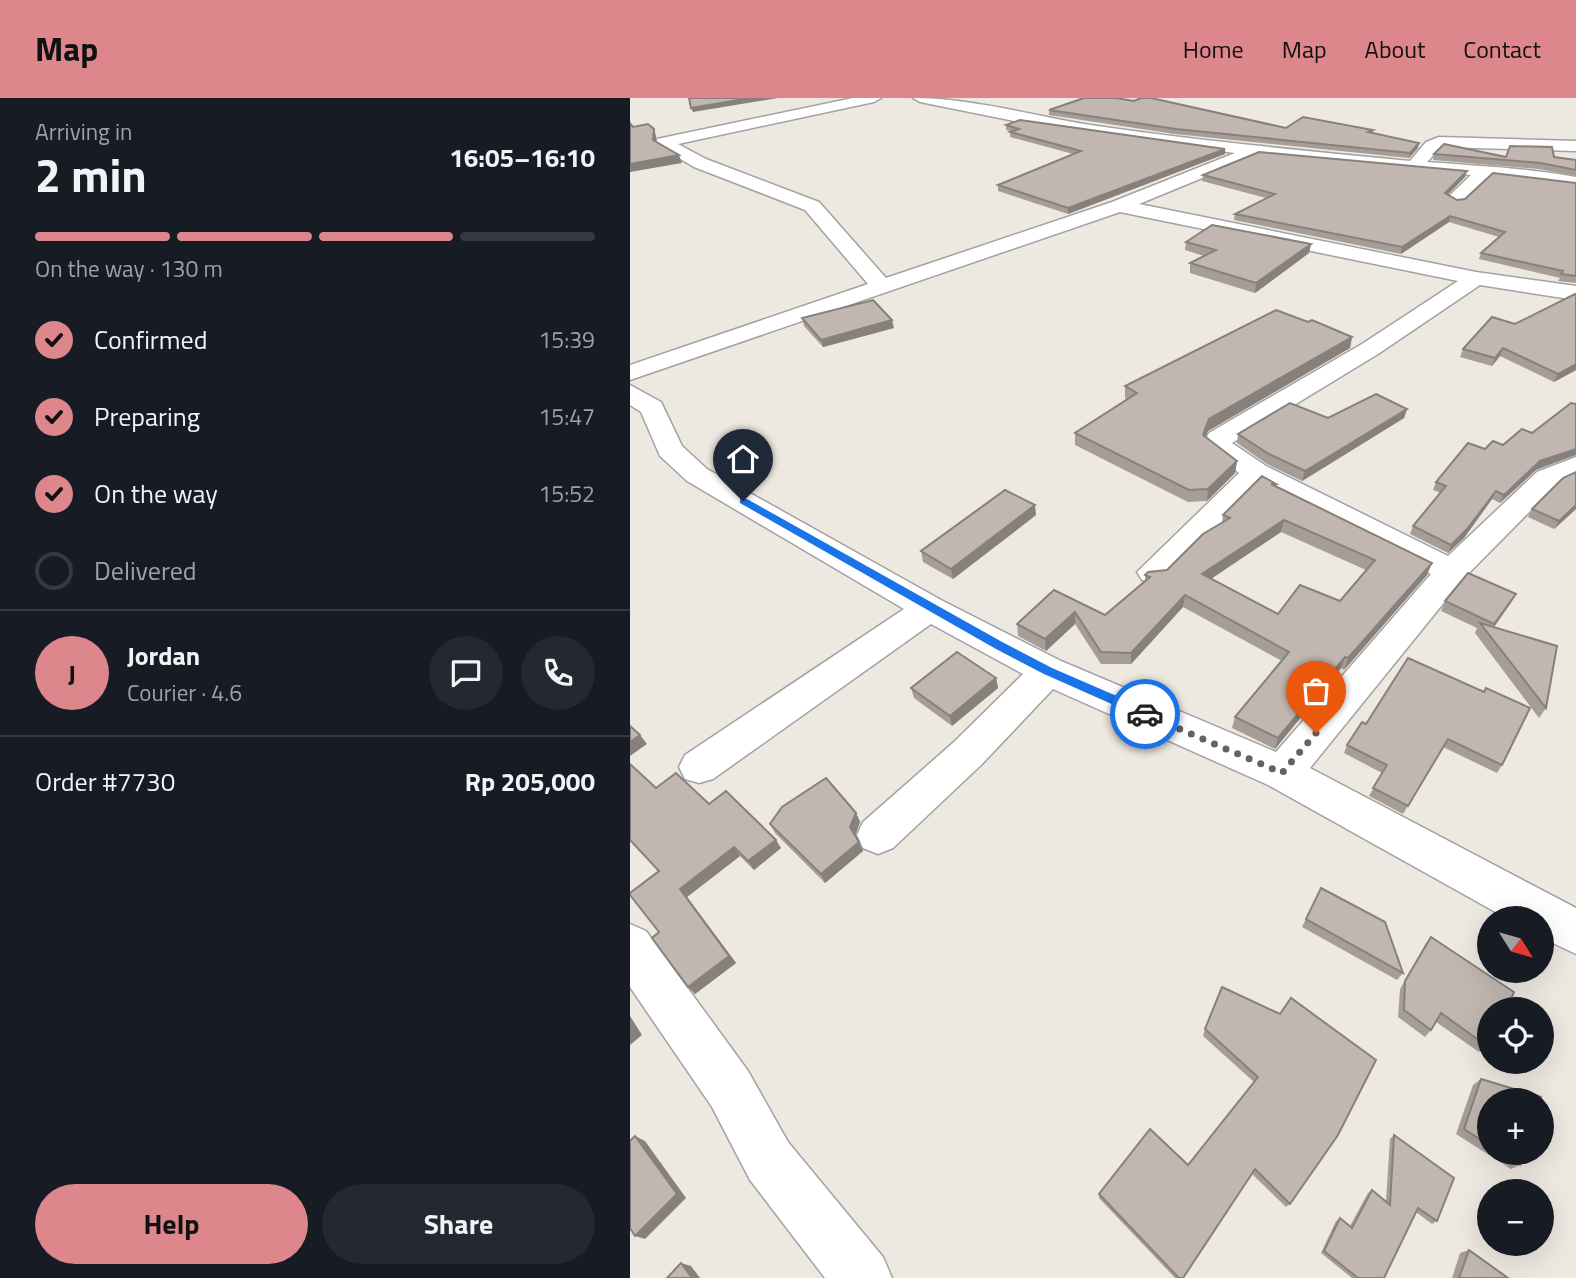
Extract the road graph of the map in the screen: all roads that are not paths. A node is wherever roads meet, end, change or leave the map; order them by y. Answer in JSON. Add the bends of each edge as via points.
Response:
{"nodes":[{"id":1,"x":874,"y":98,"type":"edge"},
{"id":2,"x":920,"y":98,"type":"edge"},
{"id":3,"x":1141,"y":121,"type":"edge"},
{"id":4,"x":1111,"y":132,"type":"junction"},
{"id":5,"x":1071,"y":145,"type":"edge"},
{"id":6,"x":1576,"y":146,"type":"edge"},
{"id":7,"x":1256,"y":150,"type":"junction"},
{"id":8,"x":1560,"y":156,"type":"edge"},
{"id":9,"x":1415,"y":166,"type":"junction"},
{"id":10,"x":1488,"y":169,"type":"junction"},
{"id":11,"x":1551,"y":177,"type":"junction"},
{"id":12,"x":1576,"y":182,"type":"edge"},
{"id":13,"x":1455,"y":199,"type":"edge"},
{"id":14,"x":1119,"y":206,"type":"junction"},
{"id":15,"x":1476,"y":278,"type":"junction"},
{"id":16,"x":882,"y":287,"type":"junction"},
{"id":17,"x":1576,"y":293,"type":"edge"},
{"id":18,"x":630,"y":373,"type":"edge"},
{"id":19,"x":630,"y":393,"type":"edge"},
{"id":20,"x":1576,"y":465,"type":"edge"},
{"id":21,"x":1256,"y":472,"type":"junction"},
{"id":22,"x":1452,"y":571,"type":"junction"},
{"id":23,"x":1153,"y":572,"type":"edge"},
{"id":24,"x":929,"y":608,"type":"junction"},
{"id":25,"x":1048,"y":671,"type":"junction"},
{"id":26,"x":699,"y":767,"type":"dead end"},
{"id":27,"x":1282,"y":773,"type":"junction"},
{"id":28,"x":878,"y":835,"type":"dead end"},
{"id":29,"x":1576,"y":932,"type":"edge"},
{"id":30,"x":630,"y":947,"type":"edge"},
{"id":31,"x":862,"y":1278,"type":"edge"}],
"edges":[{"from":1,"to":16,"type":"street","via":[[663,142],[700,163],[812,206]]},
{"from":2,"to":4,"type":"street"},
{"from":3,"to":4,"type":"street"},
{"from":4,"to":5,"type":"street"},
{"from":4,"to":7,"type":"street"},
{"from":6,"to":9,"type":"street","via":[[1439,142]]},
{"from":7,"to":9,"type":"street"},
{"from":7,"to":14,"type":"street"},
{"from":8,"to":11,"type":"street"},
{"from":9,"to":10,"type":"street"},
{"from":10,"to":11,"type":"street"},
{"from":10,"to":13,"type":"street"},
{"from":11,"to":12,"type":"street"},
{"from":14,"to":15,"type":"street"},
{"from":14,"to":16,"type":"street"},
{"from":15,"to":17,"type":"street"},
{"from":15,"to":21,"type":"street","via":[[1370,349],[1219,439],[1217,445],[1223,452]]},
{"from":16,"to":18,"type":"street"},
{"from":19,"to":24,"type":"street","via":[[652,408],[670,450],[697,475]]},
{"from":20,"to":22,"type":"street","via":[[1547,478]]},
{"from":21,"to":22,"type":"street"},
{"from":21,"to":23,"type":"street"},
{"from":22,"to":27,"type":"street"},
{"from":24,"to":25,"type":"street"},
{"from":24,"to":26,"type":"street"},
{"from":25,"to":27,"type":"street"},
{"from":25,"to":28,"type":"street"},
{"from":27,"to":29,"type":"street"},
{"from":30,"to":31,"type":"street","via":[[730,1089],[769,1161]]}]}
